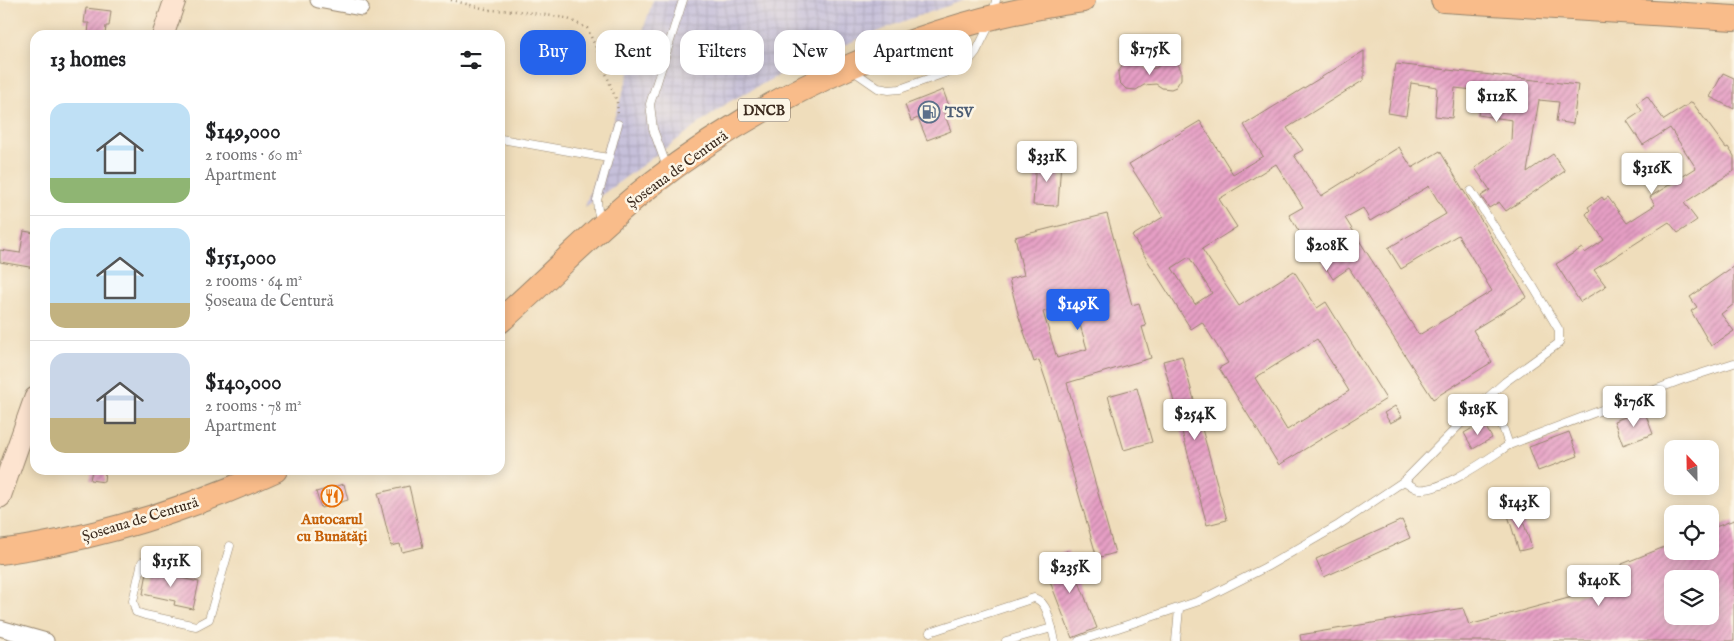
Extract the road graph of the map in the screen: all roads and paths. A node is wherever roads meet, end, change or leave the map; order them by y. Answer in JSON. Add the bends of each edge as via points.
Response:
{"nodes":[{"id":1,"x":175,"y":0,"type":"edge"},
{"id":2,"x":318,"y":0,"type":"edge"},
{"id":3,"x":451,"y":0,"type":"edge"},
{"id":4,"x":683,"y":0,"type":"edge"},
{"id":5,"x":1083,"y":0,"type":"edge"},
{"id":6,"x":1443,"y":0,"type":"edge"},
{"id":7,"x":361,"y":8,"type":"dead end"},
{"id":8,"x":994,"y":9,"type":"edge"},
{"id":9,"x":1734,"y":18,"type":"edge"},
{"id":10,"x":165,"y":30,"type":"edge"},
{"id":11,"x":848,"y":68,"type":"junction"},
{"id":12,"x":618,"y":124,"type":"joint"},
{"id":13,"x":505,"y":140,"type":"edge"},
{"id":14,"x":608,"y":158,"type":"junction"},
{"id":15,"x":668,"y":172,"type":"junction"},
{"id":16,"x":1471,"y":191,"type":"dead end"},
{"id":17,"x":603,"y":225,"type":"junction"},
{"id":18,"x":505,"y":314,"type":"edge"},
{"id":19,"x":1734,"y":362,"type":"edge"},
{"id":20,"x":1487,"y":398,"type":"junction"},
{"id":21,"x":30,"y":410,"type":"edge"},
{"id":22,"x":1509,"y":445,"type":"junction"},
{"id":23,"x":264,"y":475,"type":"edge"},
{"id":24,"x":1404,"y":481,"type":"junction"},
{"id":25,"x":0,"y":497,"type":"edge"},
{"id":26,"x":230,"y":546,"type":"dead end"},
{"id":27,"x":0,"y":552,"type":"edge"},
{"id":28,"x":142,"y":562,"type":"dead end"},
{"id":29,"x":1179,"y":609,"type":"junction"},
{"id":30,"x":0,"y":628,"type":"edge"},
{"id":31,"x":1052,"y":628,"type":"junction"},
{"id":32,"x":930,"y":632,"type":"dead end"},
{"id":33,"x":46,"y":641,"type":"edge"},
{"id":34,"x":1006,"y":641,"type":"edge"},
{"id":35,"x":1055,"y":641,"type":"edge"},
{"id":36,"x":1080,"y":641,"type":"edge"},
{"id":37,"x":1176,"y":641,"type":"edge"}],
"edges":[{"from":1,"to":10,"type":"street"},
{"from":2,"to":7,"type":"street"},
{"from":3,"to":12,"type":"path","via":[[490,10],[566,18],[587,28],[617,102]]},
{"from":4,"to":15,"type":"lane","via":[[650,104],[653,129]]},
{"from":5,"to":8,"type":"main road","name":"Șoseaua de Centură","number":"DNCB"},
{"from":6,"to":9,"type":"main road"},
{"from":8,"to":11,"type":"main road","name":"Șoseaua de Centură","number":"DNCB"},
{"from":8,"to":11,"type":"lane","via":[[976,52],[956,69],[889,90],[878,88]]},
{"from":11,"to":15,"type":"main road","name":"Șoseaua de Centură","number":"DNCB","via":[[746,120]]},
{"from":12,"to":14,"type":"lane"},
{"from":13,"to":14,"type":"lane"},
{"from":14,"to":17,"type":"lane","via":[[597,200]]},
{"from":15,"to":17,"type":"main road","name":"Șoseaua de Centură","number":"DNCB"},
{"from":16,"to":20,"type":"lane","via":[[1559,330],[1559,343]]},
{"from":17,"to":18,"type":"main road","name":"Șoseaua de Centură","number":"DNCB"},
{"from":19,"to":22,"type":"lane"},
{"from":20,"to":22,"type":"lane","via":[[1497,410]]},
{"from":20,"to":24,"type":"lane"},
{"from":21,"to":25,"type":"street","via":[[9,463]]},
{"from":22,"to":24,"type":"lane","via":[[1437,487],[1417,489]]},
{"from":23,"to":27,"type":"main road","name":"Șoseaua de Centură","via":[[220,494],[138,522],[63,541]]},
{"from":24,"to":29,"type":"lane","via":[[1337,526],[1266,567]]},
{"from":26,"to":28,"type":"lane","via":[[210,619],[196,626],[136,612],[133,601]]},
{"from":29,"to":36,"type":"lane"},
{"from":29,"to":37,"type":"lane"},
{"from":30,"to":33,"type":"street"},
{"from":31,"to":32,"type":"lane","via":[[1044,604],[1034,598]]},
{"from":31,"to":34,"type":"lane"},
{"from":31,"to":35,"type":"lane"}]}
